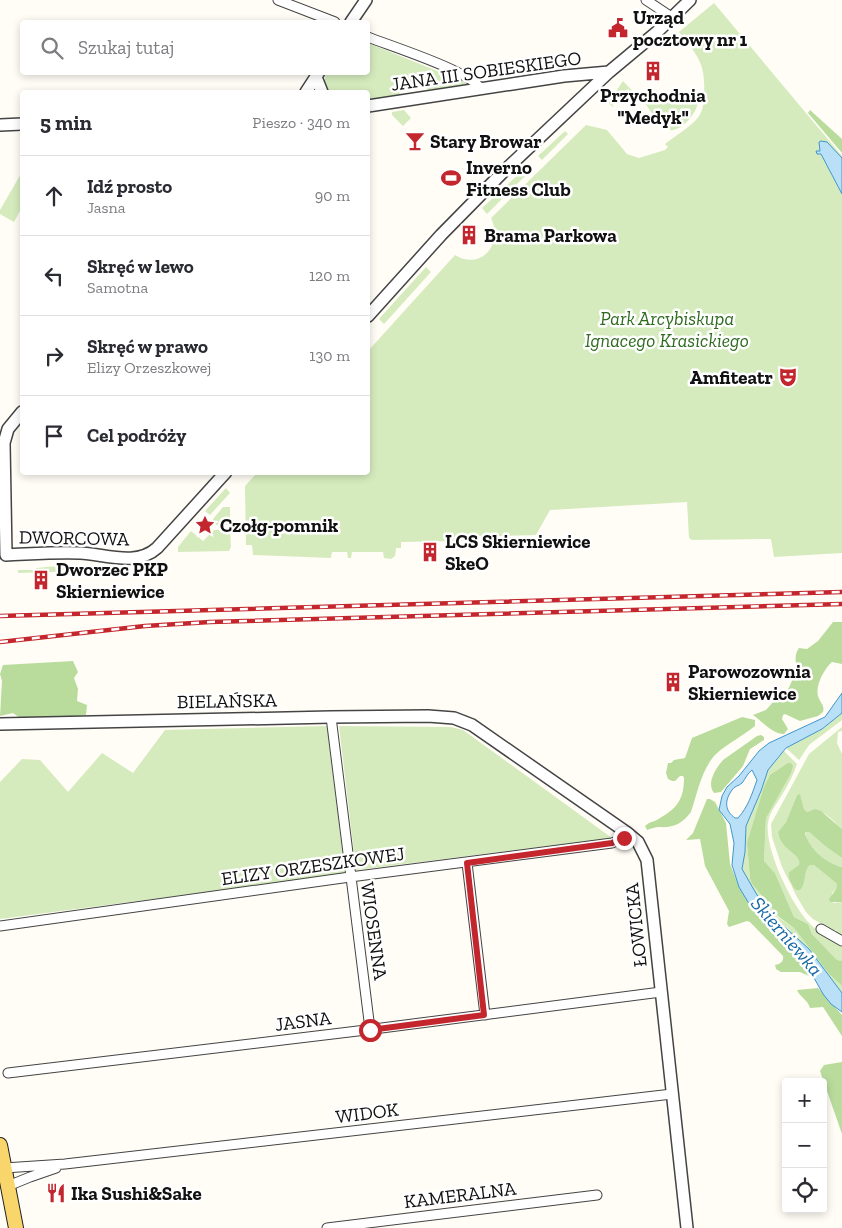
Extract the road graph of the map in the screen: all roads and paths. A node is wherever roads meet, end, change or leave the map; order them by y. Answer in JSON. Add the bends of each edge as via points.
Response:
{"nodes":[{"id":1,"x":278,"y":0,"type":"edge"},
{"id":2,"x":366,"y":0,"type":"edge"},
{"id":3,"x":646,"y":0,"type":"edge"},
{"id":4,"x":692,"y":1,"type":"edge"},
{"id":5,"x":673,"y":18,"type":"junction"},
{"id":6,"x":330,"y":20,"type":"edge"},
{"id":7,"x":352,"y":20,"type":"edge"},
{"id":8,"x":370,"y":38,"type":"edge"},
{"id":9,"x":609,"y":72,"type":"junction"},
{"id":10,"x":317,"y":75,"type":"edge"},
{"id":11,"x":481,"y":89,"type":"junction"},
{"id":12,"x":307,"y":90,"type":"edge"},
{"id":13,"x":321,"y":90,"type":"edge"},
{"id":14,"x":370,"y":106,"type":"edge"},
{"id":15,"x":20,"y":124,"type":"edge"},
{"id":16,"x":0,"y":125,"type":"edge"},
{"id":17,"x":370,"y":314,"type":"edge"},
{"id":18,"x":20,"y":414,"type":"edge"},
{"id":19,"x":4,"y":427,"type":"edge"},
{"id":20,"x":223,"y":475,"type":"edge"},
{"id":21,"x":3,"y":555,"type":"edge"},
{"id":22,"x":331,"y":717,"type":"junction"},
{"id":23,"x":454,"y":718,"type":"joint"},
{"id":24,"x":0,"y":724,"type":"edge"},
{"id":25,"x":626,"y":832,"type":"junction"},
{"id":26,"x":467,"y":863,"type":"junction"},
{"id":27,"x":350,"y":877,"type":"junction"},
{"id":28,"x":0,"y":926,"type":"edge"},
{"id":29,"x":821,"y":929,"type":"dead end"},
{"id":30,"x":842,"y":941,"type":"edge"},
{"id":31,"x":661,"y":992,"type":"junction"},
{"id":32,"x":484,"y":1015,"type":"junction"},
{"id":33,"x":370,"y":1030,"type":"junction"},
{"id":34,"x":8,"y":1073,"type":"dead end"},
{"id":35,"x":672,"y":1094,"type":"junction"},
{"id":36,"x":0,"y":1146,"type":"edge"},
{"id":37,"x":66,"y":1164,"type":"junction"},
{"id":38,"x":4,"y":1168,"type":"junction"},
{"id":39,"x":8,"y":1186,"type":"junction"},
{"id":40,"x":597,"y":1195,"type":"dead end"},
{"id":41,"x":16,"y":1228,"type":"edge"},
{"id":42,"x":327,"y":1228,"type":"edge"},
{"id":43,"x":687,"y":1228,"type":"edge"}],
"edges":[{"from":1,"to":6,"type":"street"},
{"from":2,"to":7,"type":"street"},
{"from":3,"to":5,"type":"street"},
{"from":4,"to":5,"type":"street"},
{"from":5,"to":9,"type":"street"},
{"from":8,"to":11,"type":"street","via":[[461,74]]},
{"from":9,"to":11,"type":"street","name":"JANA III SOBIESKIEGO","via":[[574,74]]},
{"from":9,"to":17,"type":"street","via":[[458,216]]},
{"from":10,"to":12,"type":"street"},
{"from":10,"to":13,"type":"street"},
{"from":11,"to":14,"type":"street","name":"JANA III SOBIESKIEGO"},
{"from":15,"to":16,"type":"street"},
{"from":18,"to":19,"type":"street"},
{"from":19,"to":21,"type":"street"},
{"from":20,"to":21,"type":"street","name":"DWORCOWA","via":[[148,555],[132,558],[81,553]]},
{"from":22,"to":23,"type":"street","name":"BIELAŃSKA"},
{"from":22,"to":24,"type":"street","name":"BIELAŃSKA"},
{"from":22,"to":27,"type":"street","name":"WIOSENNA"},
{"from":23,"to":25,"type":"street","name":"ŁOWICKA","via":[[472,726]]},
{"from":25,"to":26,"type":"street","name":"ELIZY ORZESZKOWEJ","via":[[624,838],[612,843]]},
{"from":25,"to":31,"type":"street","name":"ŁOWICKA","via":[[638,842],[647,860]]},
{"from":26,"to":27,"type":"street","name":"ELIZY ORZESZKOWEJ"},
{"from":26,"to":32,"type":"street"},
{"from":27,"to":28,"type":"street","name":"ELIZY ORZESZKOWEJ"},
{"from":27,"to":33,"type":"street","name":"WIOSENNA"},
{"from":29,"to":30,"type":"street"},
{"from":31,"to":32,"type":"street","name":"JASNA"},
{"from":31,"to":35,"type":"street","name":"ŁOWICKA"},
{"from":32,"to":33,"type":"street","name":"JASNA"},
{"from":33,"to":34,"type":"street","name":"JASNA"},
{"from":35,"to":37,"type":"street","name":"WIDOK"},
{"from":35,"to":43,"type":"street","name":"ŁOWICKA"},
{"from":36,"to":38,"type":"main road"},
{"from":37,"to":38,"type":"street","name":"WIDOK"},
{"from":37,"to":39,"type":"street","name":"WIDOK"},
{"from":38,"to":39,"type":"main road"},
{"from":39,"to":41,"type":"main road"},
{"from":40,"to":42,"type":"street","name":"KAMERALNA"}]}
